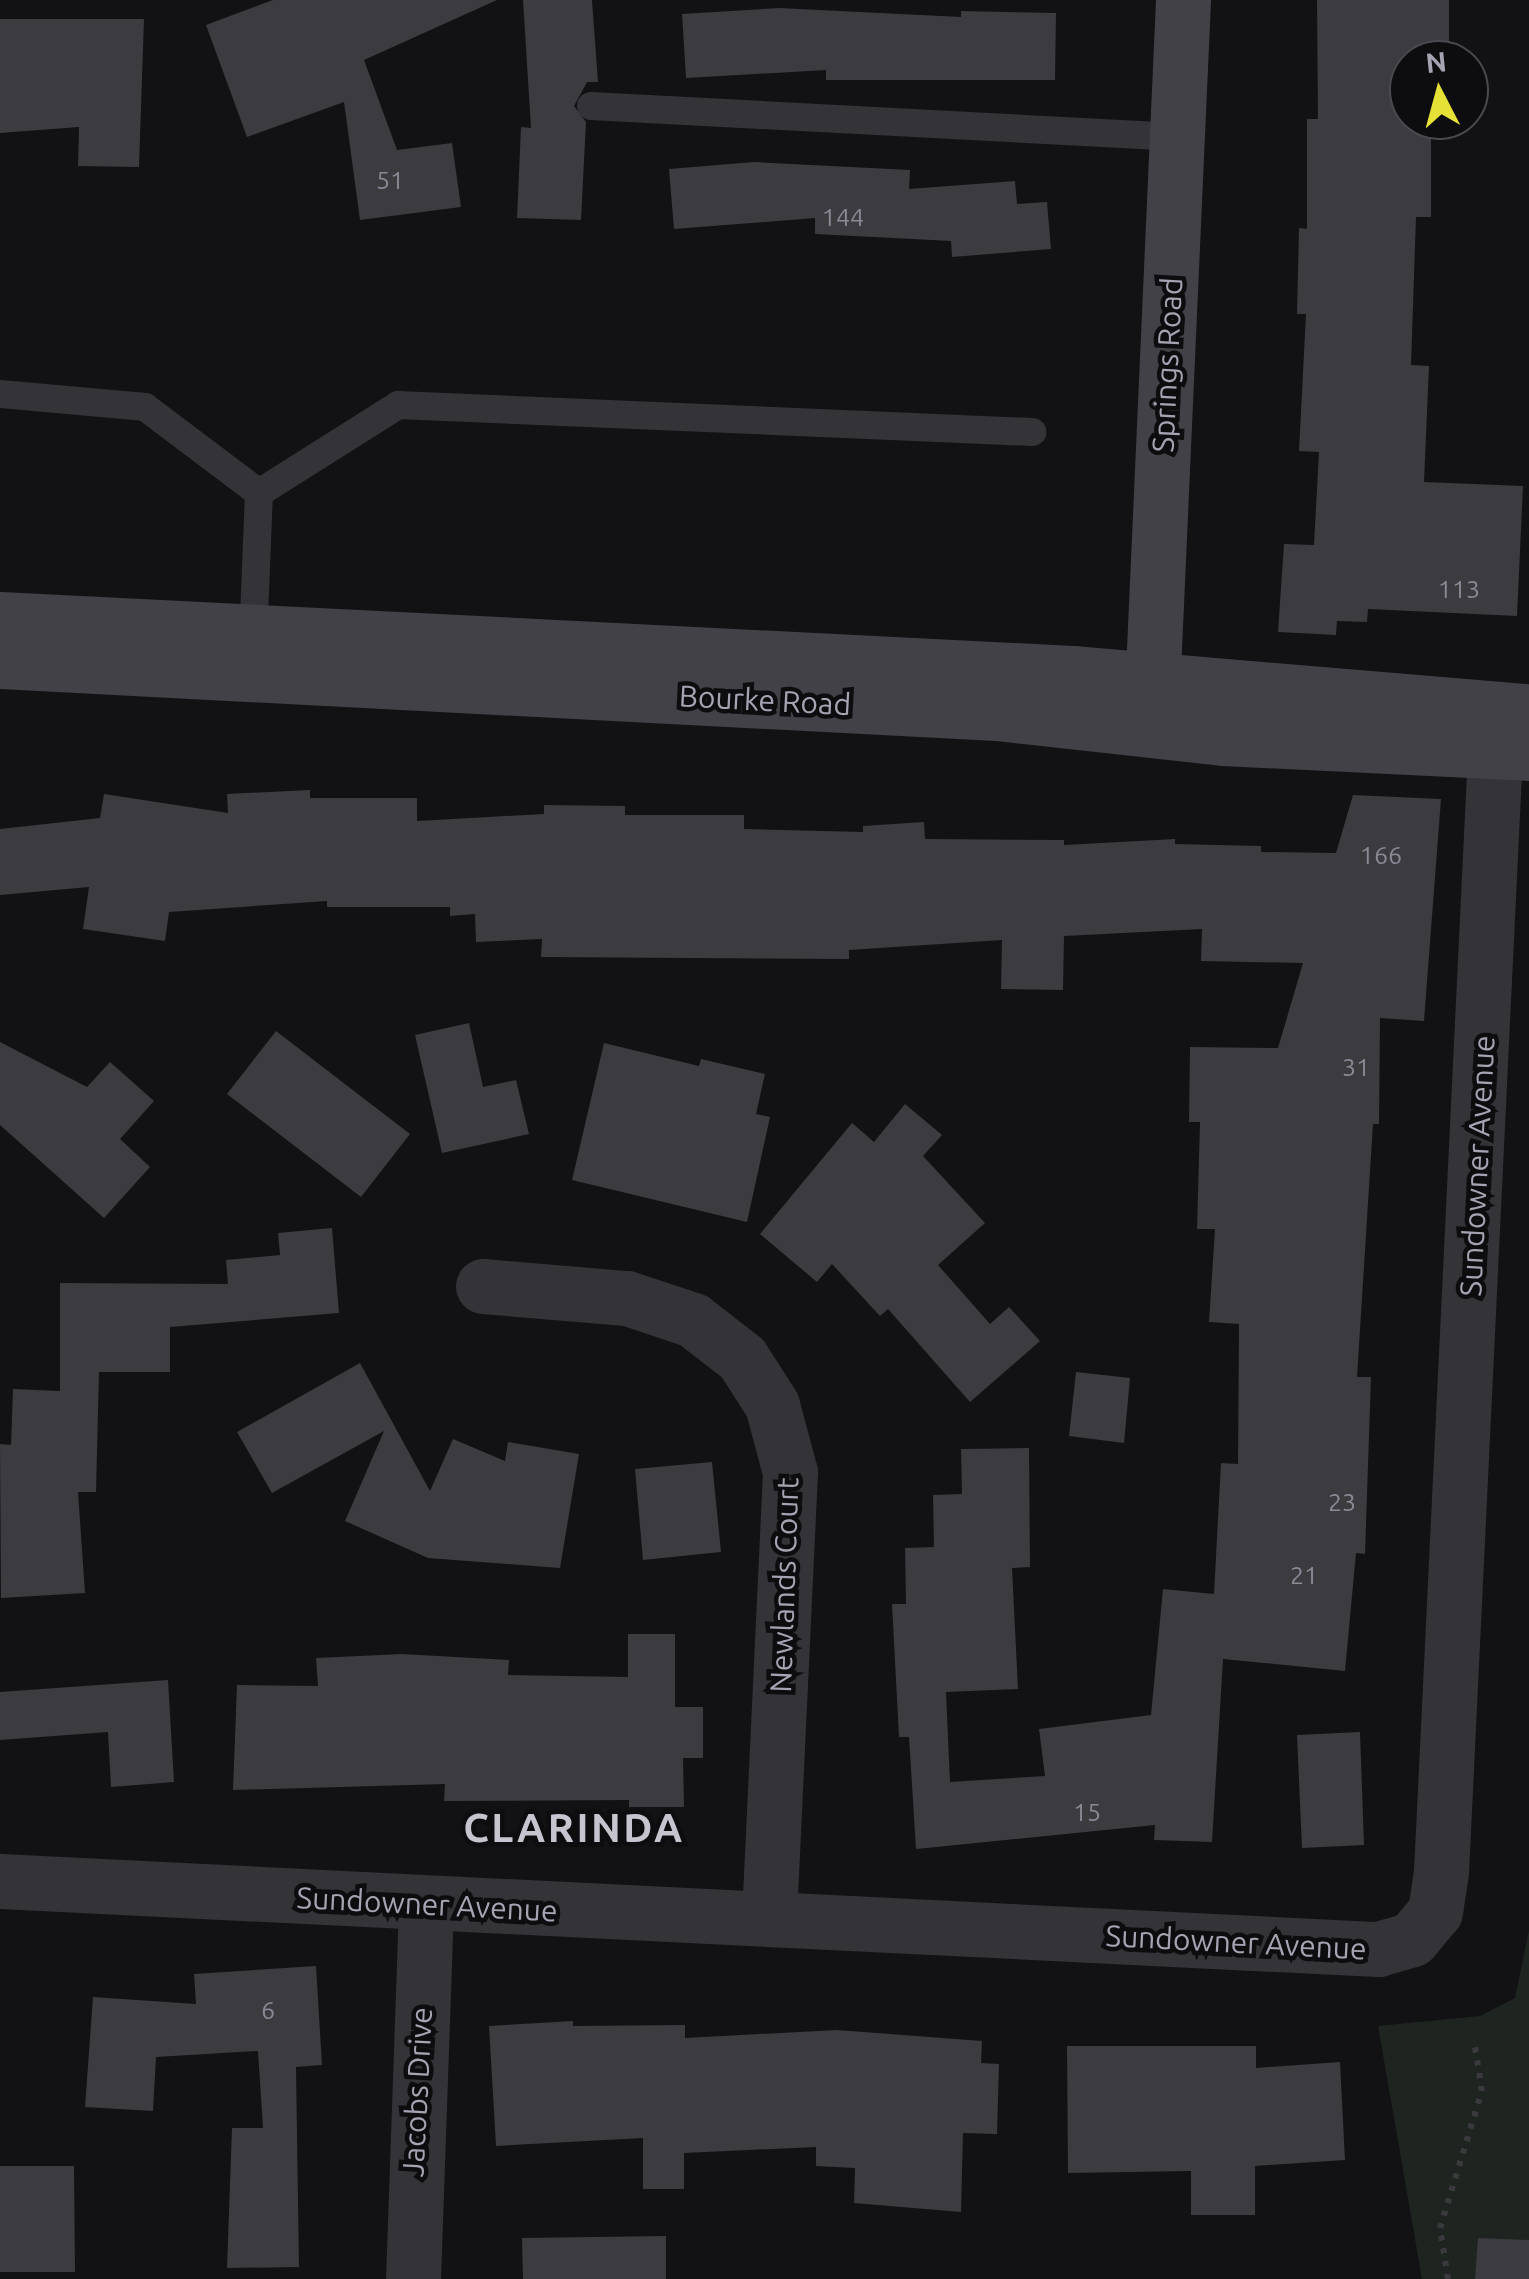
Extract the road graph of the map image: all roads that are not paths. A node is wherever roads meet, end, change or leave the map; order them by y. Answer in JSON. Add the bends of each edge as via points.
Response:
{"nodes":[{"id":1,"x":1183,"y":0,"type":"edge"},
{"id":2,"x":591,"y":106,"type":"dead end"},
{"id":3,"x":1178,"y":137,"type":"junction"},
{"id":4,"x":0,"y":394,"type":"edge"},
{"id":5,"x":1032,"y":432,"type":"dead end"},
{"id":6,"x":260,"y":493,"type":"junction"},
{"id":7,"x":0,"y":619,"type":"edge"},
{"id":8,"x":252,"y":653,"type":"junction"},
{"id":9,"x":0,"y":660,"type":"edge"},
{"id":10,"x":1152,"y":706,"type":"junction"},
{"id":11,"x":1513,"y":731,"type":"edge"},
{"id":12,"x":483,"y":1286,"type":"dead end"},
{"id":13,"x":0,"y":1881,"type":"edge"},
{"id":14,"x":426,"y":1905,"type":"junction"},
{"id":15,"x":770,"y":1919,"type":"junction"},
{"id":16,"x":413,"y":2279,"type":"edge"}],
"edges":[{"from":1,"to":3,"type":"main road","name":"Springs Road"},
{"from":2,"to":3,"type":"lane"},
{"from":3,"to":10,"type":"main road","name":"Springs Road"},
{"from":4,"to":6,"type":"lane","via":[[145,407]]},
{"from":5,"to":6,"type":"lane","via":[[398,405]]},
{"from":6,"to":8,"type":"lane"},
{"from":7,"to":8,"type":"main road","name":"Bourke Road"},
{"from":8,"to":9,"type":"main road","name":"Bourke Road"},
{"from":8,"to":10,"type":"main road","name":"Bourke Road"},
{"from":10,"to":11,"type":"main road","name":"Bourke Road"},
{"from":11,"to":15,"type":"street","name":"Sundowner Avenue","via":[[1435,1912],[1412,1938],[1378,1949]]},
{"from":12,"to":15,"type":"street","name":"Newlands Court","via":[[627,1298],[692,1320],[742,1358],[772,1405],[790,1472]]},
{"from":13,"to":14,"type":"street","name":"Sundowner Avenue"},
{"from":14,"to":15,"type":"street","name":"Sundowner Avenue"},
{"from":14,"to":16,"type":"street","name":"Jacobs Drive"}]}
